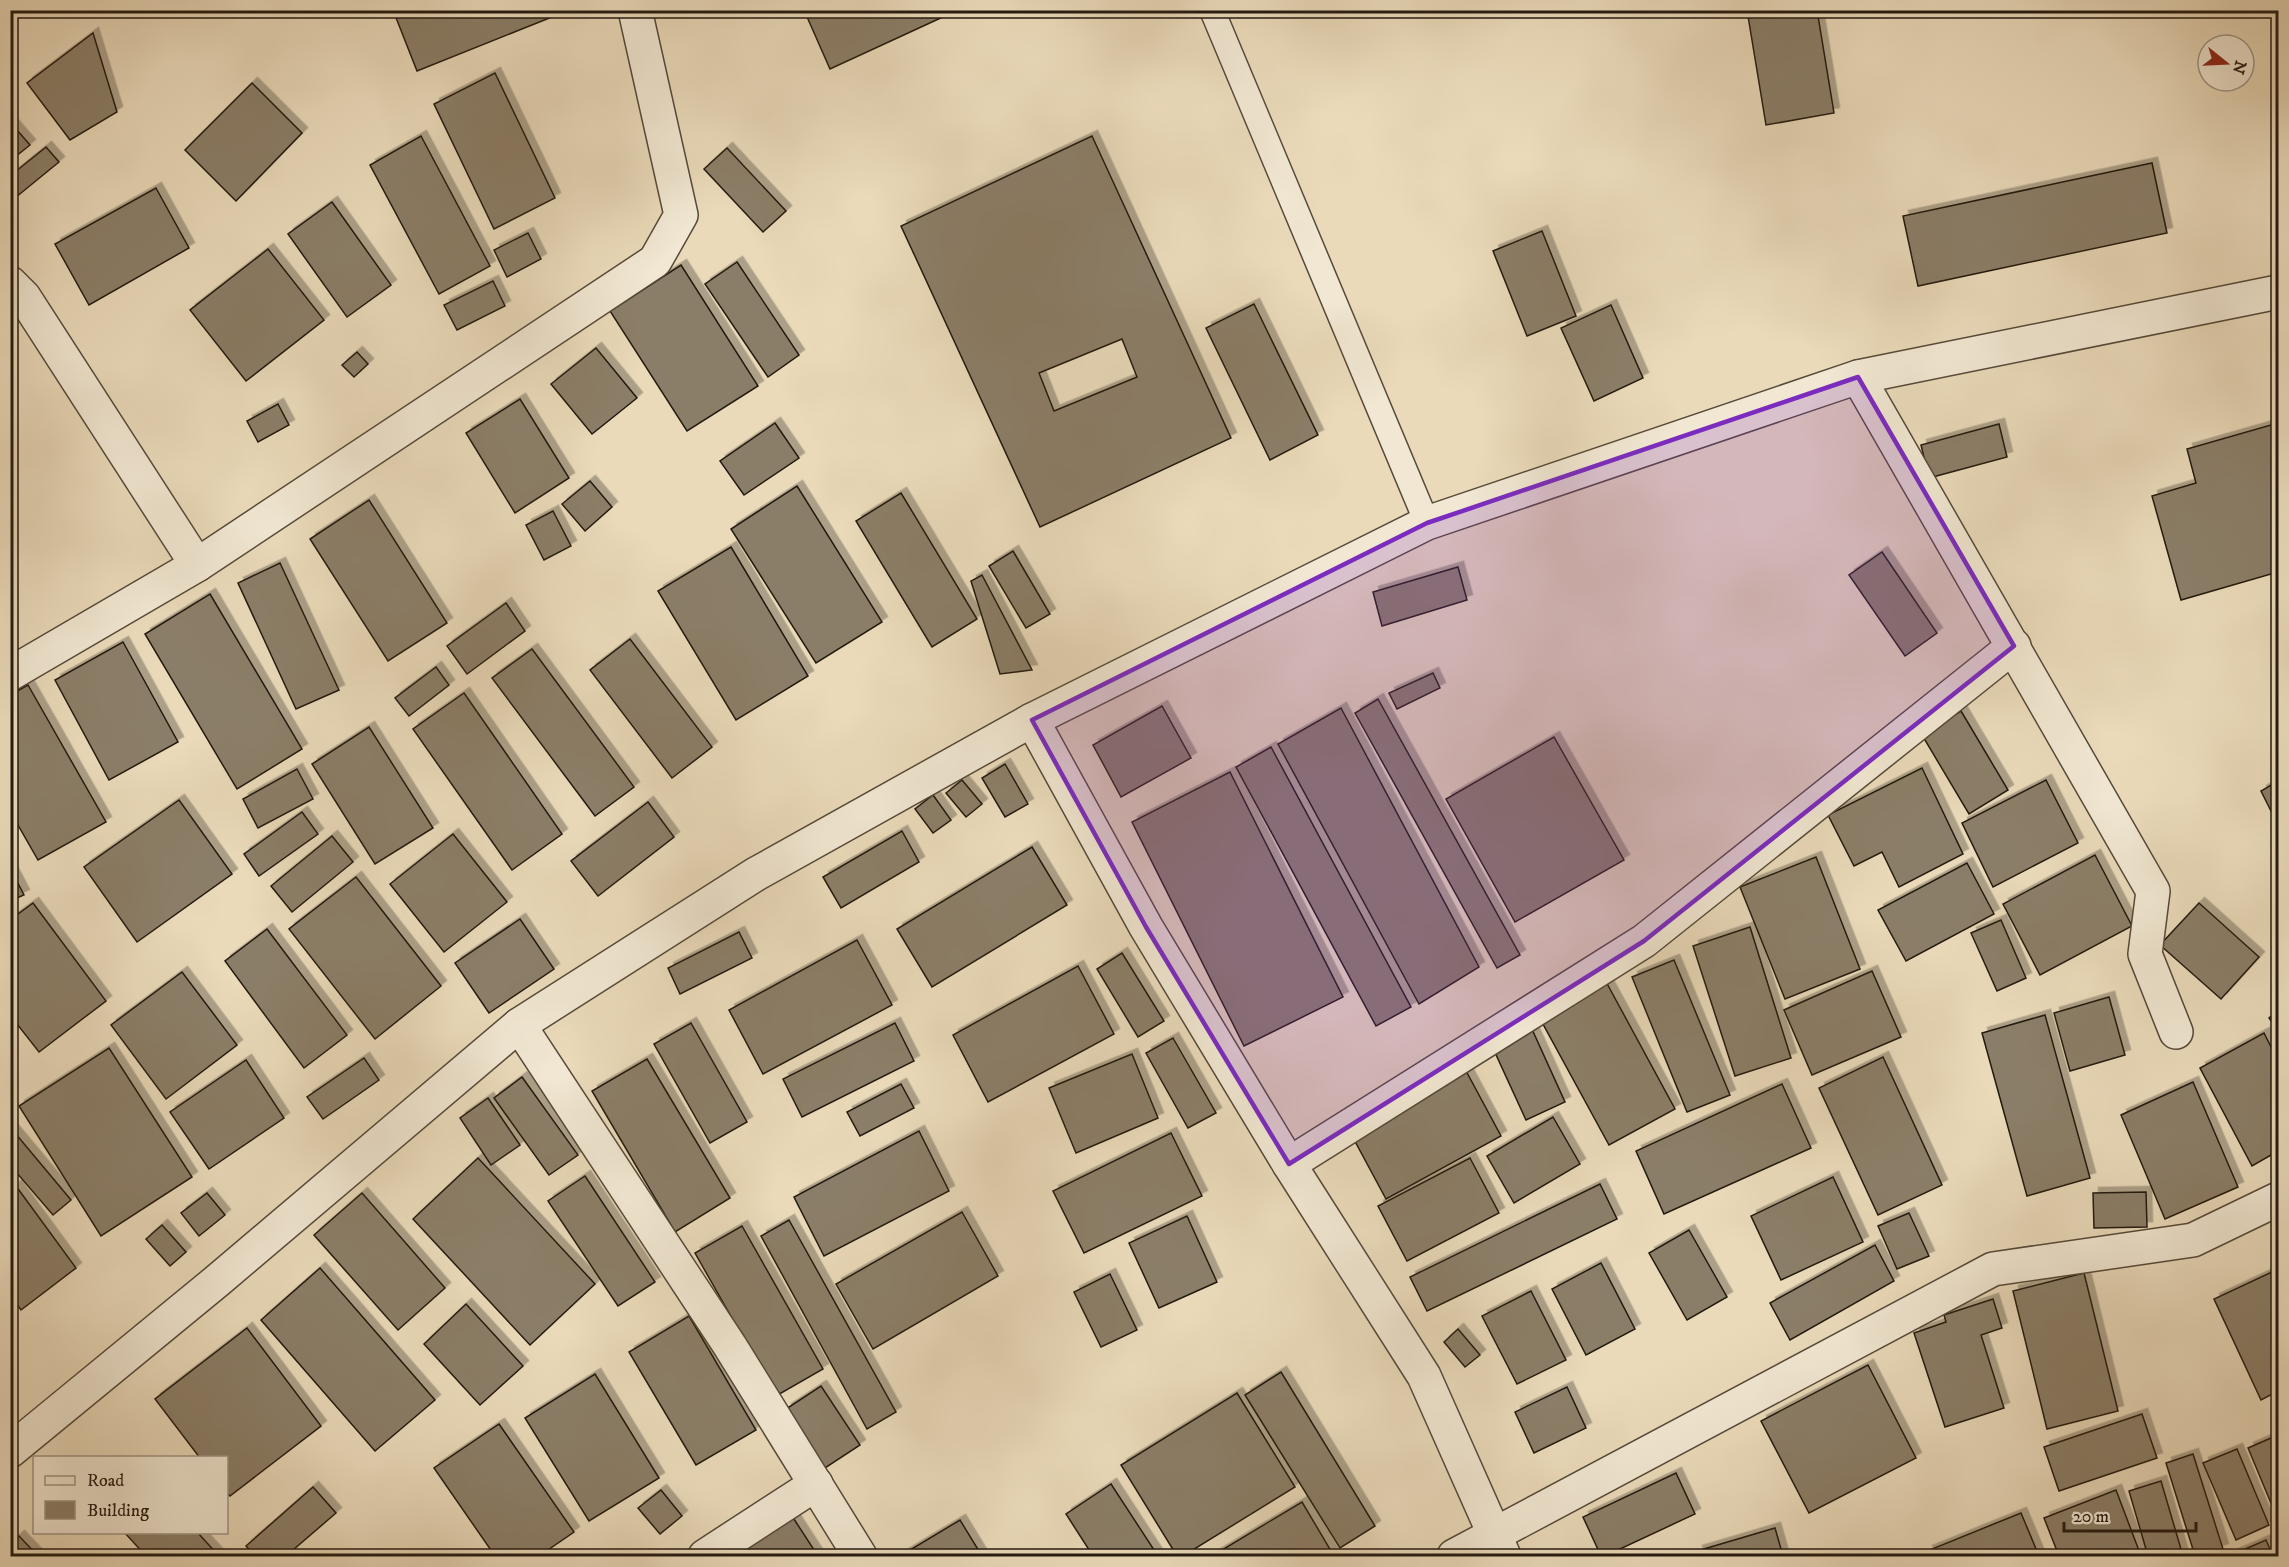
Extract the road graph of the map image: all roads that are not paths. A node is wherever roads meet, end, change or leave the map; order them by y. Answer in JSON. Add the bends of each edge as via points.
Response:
{"nodes":[{"id":1,"x":635,"y":10,"type":"edge"},
{"id":2,"x":1212,"y":10,"type":"edge"},
{"id":3,"x":2278,"y":292,"type":"edge"},
{"id":4,"x":15,"y":293,"type":"edge"},
{"id":5,"x":1858,"y":377,"type":"junction"},
{"id":6,"x":1427,"y":523,"type":"junction"},
{"id":7,"x":197,"y":564,"type":"junction"},
{"id":8,"x":2014,"y":646,"type":"junction"},
{"id":9,"x":10,"y":674,"type":"edge"},
{"id":10,"x":1032,"y":720,"type":"junction"},
{"id":11,"x":519,"y":1025,"type":"junction"},
{"id":12,"x":2176,"y":1032,"type":"dead end"},
{"id":13,"x":1289,"y":1164,"type":"junction"},
{"id":14,"x":2278,"y":1199,"type":"edge"},
{"id":15,"x":10,"y":1451,"type":"edge"},
{"id":16,"x":816,"y":1484,"type":"junction"},
{"id":17,"x":1500,"y":1546,"type":"edge"},
{"id":18,"x":705,"y":1557,"type":"edge"},
{"id":19,"x":860,"y":1557,"type":"edge"},
{"id":20,"x":1454,"y":1557,"type":"edge"}],
"edges":[{"from":1,"to":7,"type":"street","via":[[681,215],[655,261]]},
{"from":2,"to":6,"type":"lane"},
{"from":3,"to":5,"type":"street"},
{"from":4,"to":7,"type":"street"},
{"from":5,"to":6,"type":"street"},
{"from":5,"to":8,"type":"street"},
{"from":6,"to":10,"type":"street"},
{"from":7,"to":9,"type":"street"},
{"from":8,"to":12,"type":"street","via":[[2153,891],[2145,954]]},
{"from":8,"to":13,"type":"street","via":[[1644,941]]},
{"from":10,"to":11,"type":"street","via":[[756,874]]},
{"from":10,"to":13,"type":"street","via":[[1146,927]]},
{"from":11,"to":15,"type":"street"},
{"from":11,"to":16,"type":"street"},
{"from":13,"to":17,"type":"street","via":[[1424,1376]]},
{"from":14,"to":17,"type":"street","via":[[2193,1240],[1993,1269]]},
{"from":16,"to":18,"type":"street"},
{"from":16,"to":19,"type":"street"},
{"from":17,"to":20,"type":"street"}]}
